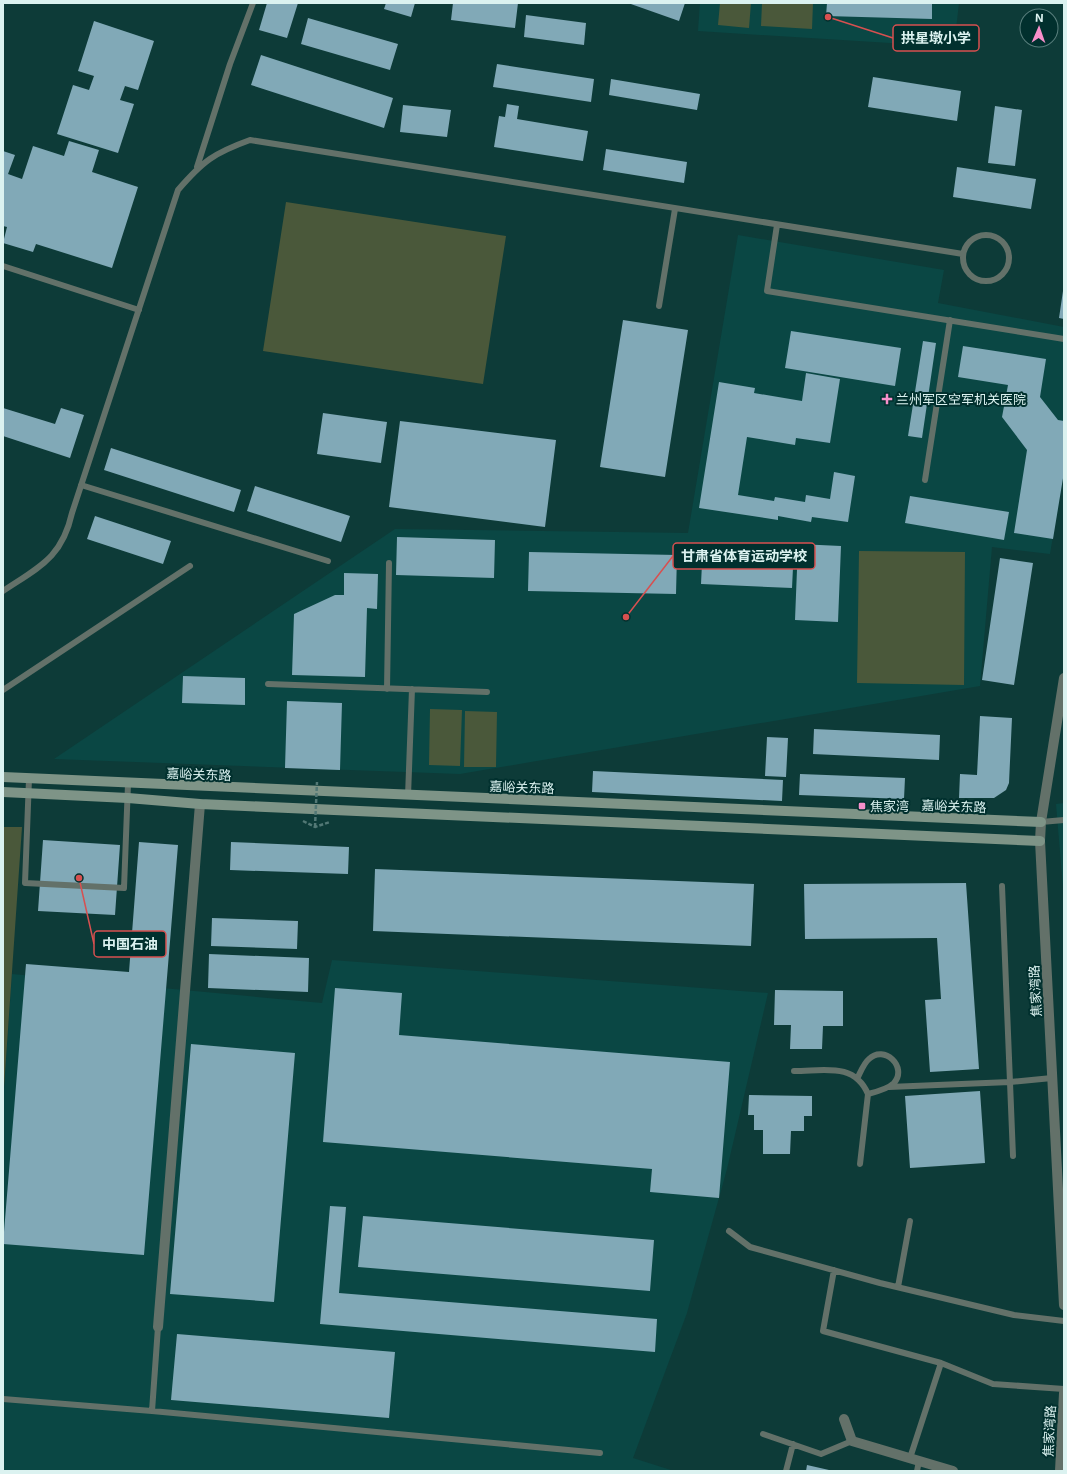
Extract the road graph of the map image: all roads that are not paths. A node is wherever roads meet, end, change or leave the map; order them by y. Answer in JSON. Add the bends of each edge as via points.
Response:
{"nodes":[{"id":1,"x":253,"y":3,"type":"edge"},
{"id":2,"x":197,"y":167,"type":"junction"},
{"id":3,"x":675,"y":209,"type":"junction"},
{"id":4,"x":777,"y":226,"type":"junction"},
{"id":5,"x":963,"y":254,"type":"junction"},
{"id":6,"x":3,"y":266,"type":"edge"},
{"id":7,"x":658,"y":306,"type":"dead end"},
{"id":8,"x":139,"y":310,"type":"junction"},
{"id":9,"x":950,"y":320,"type":"junction"},
{"id":10,"x":1064,"y":339,"type":"edge"},
{"id":11,"x":926,"y":480,"type":"dead end"},
{"id":12,"x":81,"y":485,"type":"junction"},
{"id":13,"x":328,"y":561,"type":"dead end"},
{"id":14,"x":390,"y":563,"type":"dead end"},
{"id":15,"x":190,"y":566,"type":"dead end"},
{"id":16,"x":3,"y":592,"type":"edge"},
{"id":17,"x":1064,"y":678,"type":"edge"},
{"id":18,"x":268,"y":684,"type":"dead end"},
{"id":19,"x":387,"y":689,"type":"junction"},
{"id":20,"x":3,"y":690,"type":"edge"},
{"id":21,"x":412,"y":690,"type":"junction"},
{"id":22,"x":487,"y":692,"type":"dead end"},
{"id":23,"x":3,"y":778,"type":"edge"},
{"id":24,"x":29,"y":779,"type":"junction"},
{"id":25,"x":128,"y":784,"type":"junction"},
{"id":26,"x":3,"y":792,"type":"edge"},
{"id":27,"x":28,"y":793,"type":"junction"},
{"id":28,"x":408,"y":796,"type":"junction"},
{"id":29,"x":128,"y":798,"type":"junction"},
{"id":30,"x":200,"y":804,"type":"junction"},
{"id":31,"x":1064,"y":820,"type":"edge"},
{"id":32,"x":1041,"y":822,"type":"junction"},
{"id":33,"x":1040,"y":842,"type":"junction"},
{"id":34,"x":1002,"y":886,"type":"dead end"},
{"id":35,"x":794,"y":1071,"type":"dead end"},
{"id":36,"x":858,"y":1077,"type":"junction"},
{"id":37,"x":1052,"y":1078,"type":"junction"},
{"id":38,"x":1010,"y":1082,"type":"junction"},
{"id":39,"x":889,"y":1087,"type":"junction"},
{"id":40,"x":868,"y":1094,"type":"junction"},
{"id":41,"x":1014,"y":1156,"type":"dead end"},
{"id":42,"x":860,"y":1164,"type":"dead end"},
{"id":43,"x":910,"y":1221,"type":"dead end"},
{"id":44,"x":729,"y":1231,"type":"dead end"},
{"id":45,"x":834,"y":1270,"type":"junction"},
{"id":46,"x":898,"y":1287,"type":"junction"},
{"id":47,"x":1064,"y":1305,"type":"edge"},
{"id":48,"x":1064,"y":1321,"type":"edge"},
{"id":49,"x":158,"y":1327,"type":"joint"},
{"id":50,"x":941,"y":1363,"type":"junction"},
{"id":51,"x":1064,"y":1389,"type":"edge"},
{"id":52,"x":1064,"y":1393,"type":"edge"},
{"id":53,"x":3,"y":1399,"type":"edge"},
{"id":54,"x":152,"y":1411,"type":"junction"},
{"id":55,"x":844,"y":1419,"type":"dead end"},
{"id":56,"x":763,"y":1434,"type":"dead end"},
{"id":57,"x":852,"y":1441,"type":"junction"},
{"id":58,"x":793,"y":1444,"type":"junction"},
{"id":59,"x":600,"y":1453,"type":"dead end"},
{"id":60,"x":915,"y":1464,"type":"edge"},
{"id":61,"x":786,"y":1471,"type":"edge"},
{"id":62,"x":954,"y":1471,"type":"edge"},
{"id":63,"x":1060,"y":1471,"type":"edge"}],
"edges":[{"from":1,"to":2,"type":"lane","via":[[230,64]]},
{"from":2,"to":3,"type":"lane","via":[[222,150],[250,140]]},
{"from":2,"to":8,"type":"lane","via":[[178,190]]},
{"from":3,"to":4,"type":"lane"},
{"from":3,"to":7,"type":"lane"},
{"from":4,"to":5,"type":"lane"},
{"from":4,"to":9,"type":"lane","via":[[767,291]]},
{"from":5,"to":5,"type":"lane","via":[[963,263],[967,271],[973,278],[982,281],[999,278],[1006,272],[1009,263],[1006,246],[991,236],[973,239]]},
{"from":6,"to":8,"type":"lane"},
{"from":8,"to":12,"type":"lane"},
{"from":9,"to":10,"type":"lane"},
{"from":9,"to":11,"type":"lane"},
{"from":12,"to":13,"type":"lane"},
{"from":12,"to":16,"type":"lane","via":[[68,532],[59,549]]},
{"from":14,"to":19,"type":"lane"},
{"from":15,"to":20,"type":"lane"},
{"from":17,"to":32,"type":"street","name":"焦家湾路"},
{"from":18,"to":19,"type":"lane"},
{"from":19,"to":21,"type":"lane"},
{"from":21,"to":22,"type":"lane"},
{"from":21,"to":28,"type":"lane"},
{"from":23,"to":24,"type":"main road","name":"嘉峪关东路"},
{"from":24,"to":25,"type":"main road","name":"嘉峪关东路"},
{"from":24,"to":27,"type":"lane"},
{"from":25,"to":28,"type":"main road","name":"嘉峪关东路"},
{"from":25,"to":29,"type":"lane"},
{"from":26,"to":27,"type":"main road"},
{"from":27,"to":29,"type":"main road"},
{"from":27,"to":29,"type":"lane","via":[[25,883],[124,888]]},
{"from":28,"to":32,"type":"main road","name":"嘉峪关东路"},
{"from":29,"to":30,"type":"main road"},
{"from":30,"to":33,"type":"main road"},
{"from":30,"to":49,"type":"street"},
{"from":31,"to":32,"type":"lane"},
{"from":32,"to":33,"type":"street","name":"焦家湾路"},
{"from":33,"to":37,"type":"street","name":"焦家湾路"},
{"from":34,"to":38,"type":"lane"},
{"from":35,"to":36,"type":"lane","via":[[839,1070]]},
{"from":36,"to":39,"type":"lane","via":[[870,1057],[886,1055],[895,1061],[898,1072],[894,1083]]},
{"from":36,"to":40,"type":"lane"},
{"from":37,"to":38,"type":"lane"},
{"from":37,"to":47,"type":"street","name":"焦家湾路"},
{"from":38,"to":39,"type":"lane"},
{"from":38,"to":41,"type":"lane"},
{"from":39,"to":40,"type":"lane"},
{"from":40,"to":42,"type":"lane"},
{"from":43,"to":46,"type":"lane"},
{"from":44,"to":45,"type":"lane","via":[[750,1247]]},
{"from":45,"to":46,"type":"lane"},
{"from":45,"to":50,"type":"lane","via":[[823,1331]]},
{"from":46,"to":48,"type":"lane","via":[[1014,1315]]},
{"from":49,"to":54,"type":"lane"},
{"from":50,"to":51,"type":"lane","via":[[993,1384]]},
{"from":50,"to":60,"type":"lane"},
{"from":52,"to":63,"type":"street","name":"焦家湾路"},
{"from":53,"to":54,"type":"lane"},
{"from":54,"to":59,"type":"lane"},
{"from":55,"to":57,"type":"street"},
{"from":56,"to":58,"type":"lane"},
{"from":57,"to":58,"type":"lane","via":[[821,1454]]},
{"from":57,"to":60,"type":"street"},
{"from":58,"to":61,"type":"lane"},
{"from":60,"to":62,"type":"street"}]}
